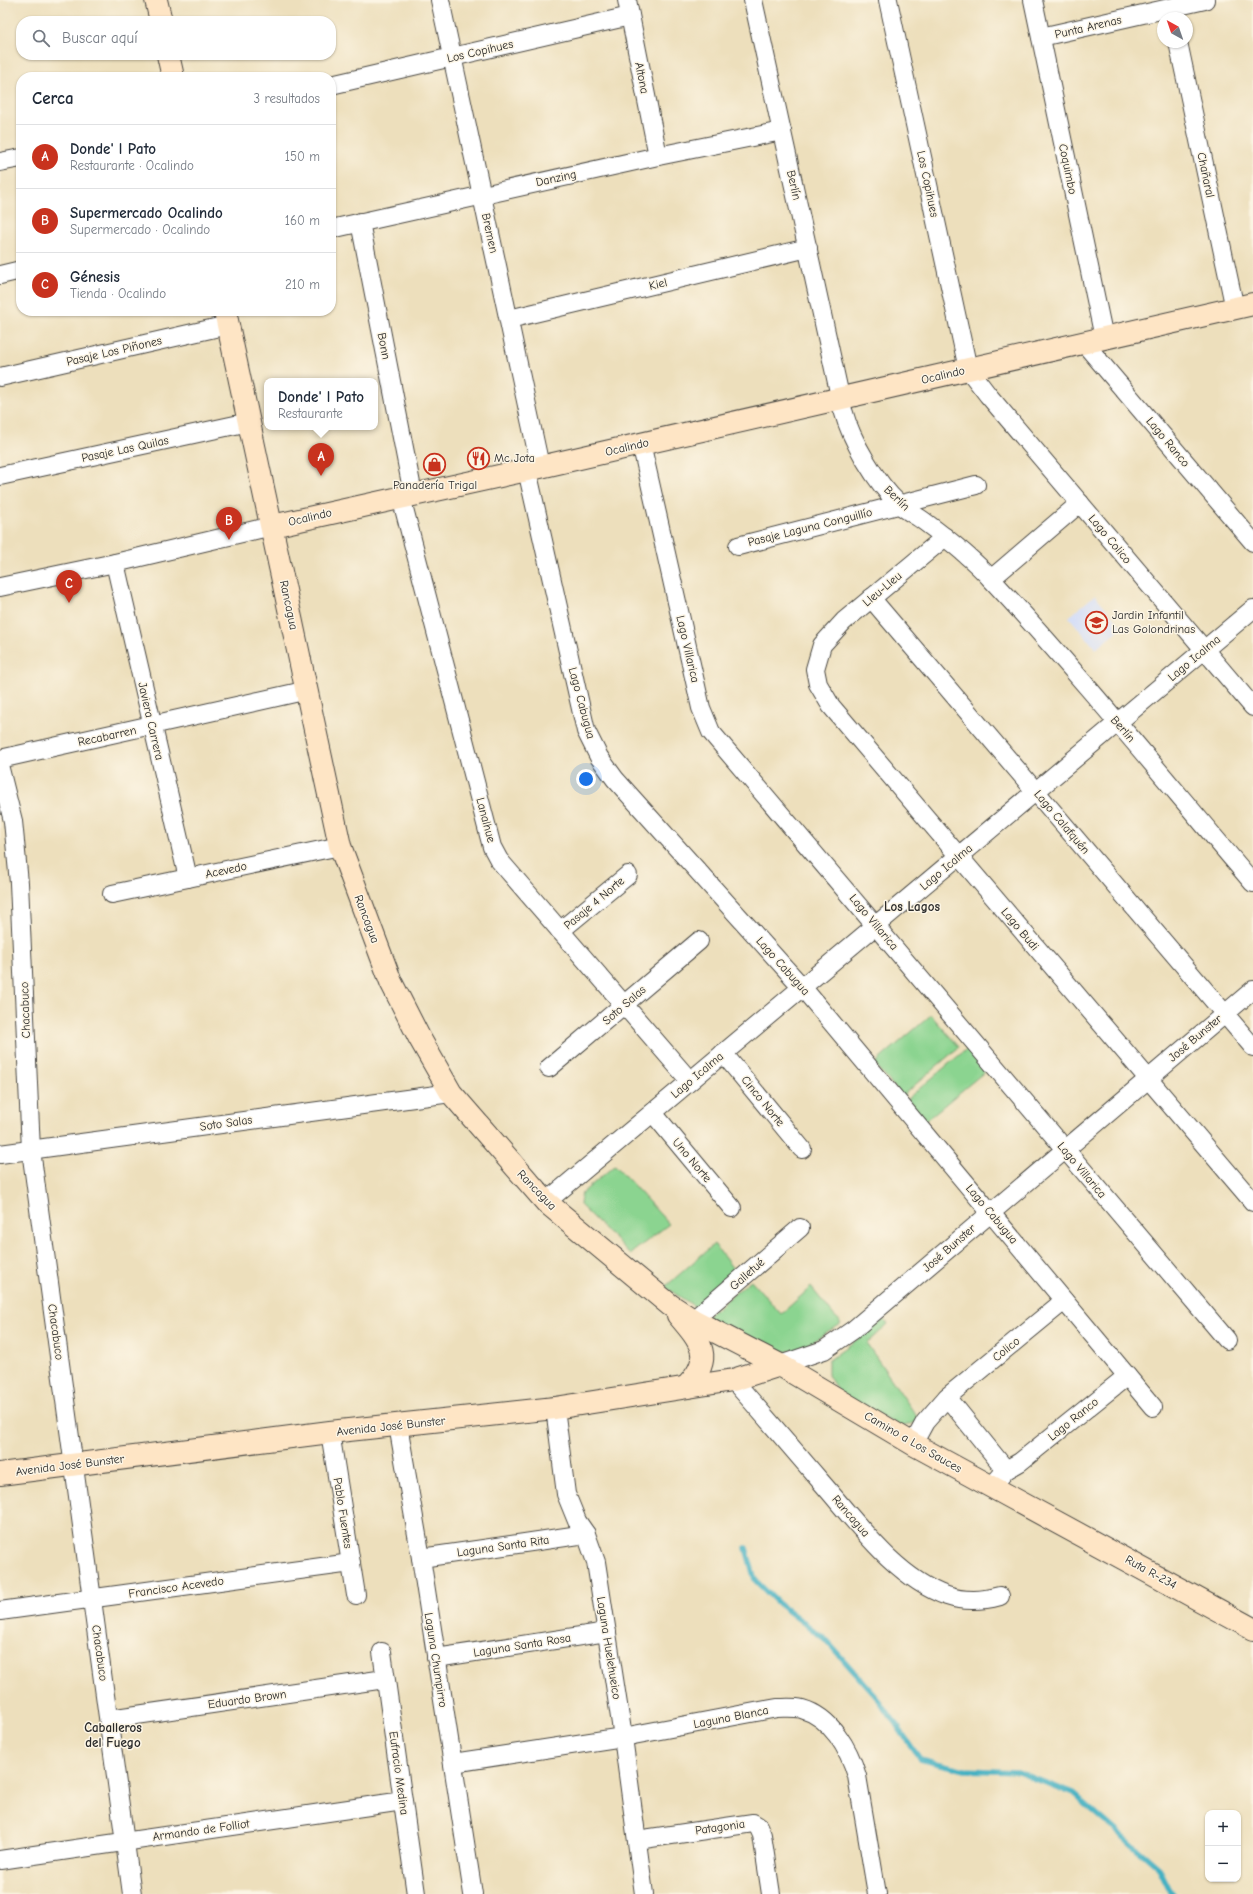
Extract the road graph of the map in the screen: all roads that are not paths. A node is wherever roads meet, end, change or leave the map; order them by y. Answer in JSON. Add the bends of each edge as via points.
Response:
{"nodes":[{"id":1,"x":156,"y":0,"type":"edge"},
{"id":2,"x":440,"y":0,"type":"edge"},
{"id":3,"x":753,"y":0,"type":"edge"},
{"id":4,"x":888,"y":0,"type":"edge"},
{"id":5,"x":1033,"y":0,"type":"edge"},
{"id":6,"x":1205,"y":0,"type":"edge"},
{"id":7,"x":628,"y":8,"type":"edge"},
{"id":8,"x":1170,"y":9,"type":"edge"},
{"id":9,"x":160,"y":16,"type":"edge"},
{"id":10,"x":1041,"y":37,"type":"junction"},
{"id":11,"x":1180,"y":48,"type":"edge"},
{"id":12,"x":452,"y":57,"type":"junction"},
{"id":13,"x":169,"y":60,"type":"edge"},
{"id":14,"x":172,"y":72,"type":"edge"},
{"id":15,"x":336,"y":85,"type":"edge"},
{"id":16,"x":782,"y":131,"type":"junction"},
{"id":17,"x":658,"y":156,"type":"junction"},
{"id":18,"x":16,"y":159,"type":"edge"},
{"id":19,"x":0,"y":162,"type":"edge"},
{"id":20,"x":482,"y":194,"type":"junction"},
{"id":21,"x":360,"y":222,"type":"junction"},
{"id":22,"x":336,"y":228,"type":"edge"},
{"id":23,"x":808,"y":248,"type":"junction"},
{"id":24,"x":16,"y":271,"type":"edge"},
{"id":25,"x":0,"y":275,"type":"edge"},
{"id":26,"x":1244,"y":306,"type":"edge"},
{"id":27,"x":226,"y":318,"type":"edge"},
{"id":28,"x":509,"y":319,"type":"junction"},
{"id":29,"x":1094,"y":341,"type":"junction"},
{"id":30,"x":968,"y":369,"type":"junction"},
{"id":31,"x":0,"y":377,"type":"edge"},
{"id":32,"x":841,"y":398,"type":"junction"},
{"id":33,"x":249,"y":422,"type":"junction"},
{"id":34,"x":641,"y":444,"type":"junction"},
{"id":35,"x":534,"y":468,"type":"junction"},
{"id":36,"x":0,"y":476,"type":"edge"},
{"id":37,"x":976,"y":485,"type":"dead end"},
{"id":38,"x":407,"y":495,"type":"junction"},
{"id":39,"x":1080,"y":503,"type":"junction"},
{"id":40,"x":900,"y":504,"type":"junction"},
{"id":41,"x":272,"y":526,"type":"junction"},
{"id":42,"x":945,"y":537,"type":"junction"},
{"id":43,"x":1253,"y":542,"type":"edge"},
{"id":44,"x":738,"y":546,"type":"dead end"},
{"id":45,"x":116,"y":563,"type":"junction"},
{"id":46,"x":991,"y":579,"type":"junction"},
{"id":47,"x":0,"y":587,"type":"edge"},
{"id":48,"x":871,"y":598,"type":"junction"},
{"id":49,"x":1253,"y":609,"type":"edge"},
{"id":50,"x":822,"y":645,"type":"joint"},
{"id":51,"x":1204,"y":650,"type":"junction"},
{"id":52,"x":308,"y":690,"type":"junction"},
{"id":53,"x":1253,"y":707,"type":"edge"},
{"id":54,"x":1117,"y":723,"type":"junction"},
{"id":55,"x":152,"y":726,"type":"junction"},
{"id":56,"x":0,"y":759,"type":"edge"},
{"id":57,"x":0,"y":769,"type":"edge"},
{"id":58,"x":1036,"y":791,"type":"junction"},
{"id":59,"x":340,"y":846,"type":"junction"},
{"id":60,"x":958,"y":856,"type":"junction"},
{"id":61,"x":628,"y":875,"type":"dead end"},
{"id":62,"x":188,"y":878,"type":"junction"},
{"id":63,"x":1253,"y":883,"type":"edge"},
{"id":64,"x":112,"y":894,"type":"dead end"},
{"id":65,"x":876,"y":925,"type":"junction"},
{"id":66,"x":560,"y":931,"type":"junction"},
{"id":67,"x":699,"y":941,"type":"dead end"},
{"id":68,"x":802,"y":987,"type":"junction"},
{"id":69,"x":1253,"y":990,"type":"edge"},
{"id":70,"x":624,"y":1005,"type":"junction"},
{"id":71,"x":1225,"y":1014,"type":"junction"},
{"id":72,"x":1253,"y":1047,"type":"edge"},
{"id":73,"x":723,"y":1053,"type":"junction"},
{"id":74,"x":549,"y":1068,"type":"dead end"},
{"id":75,"x":1148,"y":1079,"type":"junction"},
{"id":76,"x":690,"y":1081,"type":"junction"},
{"id":77,"x":451,"y":1092,"type":"junction"},
{"id":78,"x":653,"y":1112,"type":"junction"},
{"id":79,"x":802,"y":1149,"type":"dead end"},
{"id":80,"x":31,"y":1150,"type":"junction"},
{"id":81,"x":1064,"y":1150,"type":"junction"},
{"id":82,"x":0,"y":1154,"type":"edge"},
{"id":83,"x":546,"y":1202,"type":"junction"},
{"id":84,"x":1253,"y":1202,"type":"edge"},
{"id":85,"x":732,"y":1208,"type":"dead end"},
{"id":86,"x":990,"y":1212,"type":"junction"},
{"id":87,"x":800,"y":1228,"type":"dead end"},
{"id":88,"x":1064,"y":1301,"type":"junction"},
{"id":89,"x":670,"y":1305,"type":"junction"},
{"id":90,"x":693,"y":1320,"type":"junction"},
{"id":91,"x":1226,"y":1340,"type":"dead end"},
{"id":92,"x":780,"y":1364,"type":"junction"},
{"id":93,"x":1127,"y":1376,"type":"junction"},
{"id":94,"x":733,"y":1380,"type":"junction"},
{"id":95,"x":686,"y":1387,"type":"junction"},
{"id":96,"x":947,"y":1397,"type":"junction"},
{"id":97,"x":1153,"y":1407,"type":"dead end"},
{"id":98,"x":555,"y":1408,"type":"junction"},
{"id":99,"x":398,"y":1425,"type":"junction"},
{"id":100,"x":330,"y":1432,"type":"junction"},
{"id":101,"x":913,"y":1444,"type":"junction"},
{"id":102,"x":74,"y":1464,"type":"junction"},
{"id":103,"x":1013,"y":1466,"type":"junction"},
{"id":104,"x":0,"y":1474,"type":"edge"},
{"id":105,"x":992,"y":1486,"type":"junction"},
{"id":106,"x":1048,"y":1516,"type":"joint"},
{"id":107,"x":586,"y":1534,"type":"junction"},
{"id":108,"x":421,"y":1558,"type":"junction"},
{"id":109,"x":351,"y":1563,"type":"junction"},
{"id":110,"x":356,"y":1595,"type":"dead end"},
{"id":111,"x":1000,"y":1596,"type":"dead end"},
{"id":112,"x":92,"y":1599,"type":"junction"},
{"id":113,"x":0,"y":1611,"type":"edge"},
{"id":114,"x":1253,"y":1629,"type":"edge"},
{"id":115,"x":607,"y":1632,"type":"junction"},
{"id":116,"x":382,"y":1652,"type":"dead end"},
{"id":117,"x":436,"y":1658,"type":"junction"},
{"id":118,"x":385,"y":1679,"type":"junction"},
{"id":119,"x":109,"y":1719,"type":"junction"},
{"id":120,"x":623,"y":1738,"type":"junction"},
{"id":121,"x":452,"y":1763,"type":"junction"},
{"id":122,"x":403,"y":1801,"type":"junction"},
{"id":123,"x":637,"y":1840,"type":"junction"},
{"id":124,"x":125,"y":1841,"type":"junction"},
{"id":125,"x":0,"y":1860,"type":"edge"},
{"id":126,"x":132,"y":1894,"type":"edge"},
{"id":127,"x":416,"y":1894,"type":"edge"},
{"id":128,"x":473,"y":1894,"type":"edge"},
{"id":129,"x":644,"y":1894,"type":"edge"},
{"id":130,"x":771,"y":1894,"type":"edge"},
{"id":131,"x":877,"y":1894,"type":"edge"}],
"edges":[{"from":1,"to":9,"type":"main road"},
{"from":2,"to":12,"type":"street","name":"Bremen"},
{"from":3,"to":16,"type":"street","name":"Berlín"},
{"from":4,"to":30,"type":"street","name":"Los Copihues"},
{"from":5,"to":10,"type":"street","name":"Coquimbo"},
{"from":6,"to":8,"type":"street","name":"Punta Arenas"},
{"from":7,"to":12,"type":"street","name":"Los Copihues"},
{"from":7,"to":17,"type":"street","name":"Altona"},
{"from":8,"to":10,"type":"street","name":"Punta Arenas"},
{"from":10,"to":29,"type":"street","name":"Coquimbo"},
{"from":11,"to":26,"type":"street","name":"Chañaral"},
{"from":12,"to":15,"type":"street","name":"Los Copihues"},
{"from":12,"to":20,"type":"street","name":"Bremen"},
{"from":13,"to":14,"type":"main road"},
{"from":16,"to":17,"type":"street","name":"Danzing"},
{"from":16,"to":23,"type":"street","name":"Berlín"},
{"from":17,"to":20,"type":"street","name":"Danzing"},
{"from":18,"to":19,"type":"street"},
{"from":20,"to":21,"type":"street","name":"Danzing"},
{"from":20,"to":28,"type":"street","name":"Bremen"},
{"from":21,"to":22,"type":"street","name":"Danzing"},
{"from":21,"to":38,"type":"street","name":"Bonn"},
{"from":23,"to":28,"type":"street","name":"Kiel"},
{"from":23,"to":32,"type":"street","name":"Berlín"},
{"from":24,"to":25,"type":"street"},
{"from":26,"to":29,"type":"main road","name":"Ocalindo"},
{"from":27,"to":31,"type":"street","name":"Pasaje Los Piñones"},
{"from":27,"to":33,"type":"main road","name":"Rancagua"},
{"from":28,"to":35,"type":"street","name":"Bremen"},
{"from":29,"to":30,"type":"main road","name":"Ocalindo"},
{"from":29,"to":43,"type":"street","name":"Lago Ranco"},
{"from":30,"to":32,"type":"main road","name":"Ocalindo"},
{"from":30,"to":39,"type":"street","name":"Lago Colico"},
{"from":32,"to":34,"type":"main road","name":"Ocalindo"},
{"from":32,"to":40,"type":"street","name":"Berlín","via":[[846,422],[856,446],[885,488]]},
{"from":33,"to":36,"type":"street","name":"Pasaje Las Quilas"},
{"from":33,"to":41,"type":"main road","name":"Rancagua"},
{"from":34,"to":35,"type":"main road","name":"Ocalindo"},
{"from":34,"to":65,"type":"street","name":"Lago Villarica","via":[[705,719],[712,732]]},
{"from":35,"to":38,"type":"main road","name":"Ocalindo"},
{"from":35,"to":68,"type":"street","name":"Lago Cabugua","via":[[586,731],[599,757],[615,779]]},
{"from":37,"to":40,"type":"street","name":"Pasaje Laguna Conguillío"},
{"from":38,"to":41,"type":"main road","name":"Ocalindo"},
{"from":38,"to":66,"type":"street","name":"Lanalhue","via":[[492,846],[499,860]]},
{"from":39,"to":46,"type":"street"},
{"from":39,"to":51,"type":"street","name":"Lago Colico"},
{"from":40,"to":42,"type":"street","name":"Berlín"},
{"from":40,"to":44,"type":"street","name":"Pasaje Laguna Conguillío"},
{"from":41,"to":45,"type":"street","name":"Ocalindo"},
{"from":41,"to":52,"type":"main road","name":"Rancagua"},
{"from":42,"to":46,"type":"street","name":"Berlín"},
{"from":42,"to":48,"type":"street","name":"Lleu-Lleu"},
{"from":45,"to":47,"type":"street","name":"Ocalindo"},
{"from":45,"to":55,"type":"street","name":"Javiera Carrera"},
{"from":46,"to":54,"type":"street","name":"Berlín"},
{"from":48,"to":50,"type":"street","name":"Lleu-Lleu","via":[[844,621]]},
{"from":48,"to":58,"type":"street","name":"Lago Calafquén"},
{"from":49,"to":51,"type":"street","name":"Lago Icalma"},
{"from":50,"to":60,"type":"street","name":"Lago Budi","via":[[814,669],[818,684],[830,706]]},
{"from":51,"to":53,"type":"street","name":"Lago Colico"},
{"from":51,"to":54,"type":"street","name":"Lago Icalma"},
{"from":52,"to":55,"type":"street","name":"Recabarren"},
{"from":52,"to":59,"type":"main road","name":"Rancagua"},
{"from":54,"to":58,"type":"street","name":"Lago Icalma"},
{"from":54,"to":63,"type":"street","name":"Berlín"},
{"from":55,"to":56,"type":"street","name":"Recabarren"},
{"from":55,"to":62,"type":"street","name":"Javiera Carrera"},
{"from":57,"to":80,"type":"street","name":"Chacabuco","via":[[13,821],[20,883]]},
{"from":58,"to":60,"type":"street","name":"Lago Icalma"},
{"from":58,"to":71,"type":"street","name":"Lago Calafquén"},
{"from":59,"to":62,"type":"street","name":"Acevedo"},
{"from":59,"to":77,"type":"main road","name":"Rancagua","via":[[391,982]]},
{"from":60,"to":65,"type":"street","name":"Lago Icalma"},
{"from":60,"to":75,"type":"street","name":"Lago Budi"},
{"from":61,"to":66,"type":"street","name":"Pasaje 4 Norte"},
{"from":62,"to":64,"type":"street","name":"Acevedo"},
{"from":65,"to":68,"type":"street","name":"Lago Icalma"},
{"from":65,"to":81,"type":"street","name":"Lago Villarica"},
{"from":66,"to":70,"type":"street","name":"Lanalhue"},
{"from":67,"to":70,"type":"street","name":"Soto Salas"},
{"from":68,"to":73,"type":"street","name":"Lago Icalma"},
{"from":68,"to":86,"type":"street","name":"Lago Cabugua"},
{"from":69,"to":71,"type":"street","name":"José Bunster"},
{"from":70,"to":74,"type":"street","name":"Soto Salas"},
{"from":70,"to":76,"type":"street","name":"Lanalhue"},
{"from":71,"to":72,"type":"street","name":"Lago Calafquén"},
{"from":71,"to":75,"type":"street","name":"José Bunster"},
{"from":73,"to":76,"type":"street","name":"Lago Icalma"},
{"from":73,"to":79,"type":"street","name":"Cinco Norte"},
{"from":75,"to":81,"type":"street","name":"José Bunster"},
{"from":75,"to":84,"type":"street","name":"Lago Budi"},
{"from":76,"to":78,"type":"street","name":"Lago Icalma"},
{"from":77,"to":80,"type":"street","name":"Soto Salas"},
{"from":77,"to":83,"type":"main road","name":"Rancagua"},
{"from":78,"to":83,"type":"street","name":"Lago Icalma"},
{"from":78,"to":85,"type":"street","name":"Uno Norte"},
{"from":80,"to":82,"type":"street","name":"Soto Salas"},
{"from":80,"to":102,"type":"street","name":"Chacabuco"},
{"from":81,"to":86,"type":"street","name":"José Bunster"},
{"from":81,"to":91,"type":"street","name":"Lago Villarica"},
{"from":83,"to":89,"type":"main road","name":"Rancagua"},
{"from":86,"to":88,"type":"street","name":"Lago Cabugua"},
{"from":86,"to":92,"type":"street","name":"José Bunster","via":[[839,1340],[824,1350]]},
{"from":87,"to":90,"type":"street","name":"Galletué"},
{"from":88,"to":93,"type":"street","name":"Lago Cabugua"},
{"from":88,"to":96,"type":"street","name":"Colico"},
{"from":89,"to":90,"type":"main road","name":"Rancagua"},
{"from":89,"to":95,"type":"main road","via":[[693,1333],[700,1346],[702,1357],[698,1375]]},
{"from":90,"to":92,"type":"main road","name":"Rancagua"},
{"from":92,"to":94,"type":"main road","name":"Avenida José Bunster"},
{"from":92,"to":101,"type":"main road","name":"Camino a Los Sauces"},
{"from":93,"to":97,"type":"street","name":"Lago Cabugua"},
{"from":93,"to":103,"type":"street","name":"Lago Ranco"},
{"from":94,"to":95,"type":"main road","name":"Avenida José Bunster"},
{"from":94,"to":111,"type":"street","name":"Rancagua","via":[[875,1544],[903,1569],[934,1590],[960,1599],[981,1600]]},
{"from":95,"to":98,"type":"main road","name":"Avenida José Bunster"},
{"from":96,"to":101,"type":"street","name":"Colico","via":[[925,1422]]},
{"from":96,"to":103,"type":"street"},
{"from":98,"to":99,"type":"main road","name":"Avenida José Bunster"},
{"from":98,"to":107,"type":"street","name":"Laguna Huelehueico","via":[[566,1494],[577,1521]]},
{"from":99,"to":100,"type":"main road","name":"Avenida José Bunster"},
{"from":99,"to":108,"type":"street","name":"Laguna Chumpirro"},
{"from":100,"to":102,"type":"main road","name":"Avenida José Bunster"},
{"from":100,"to":109,"type":"street","name":"Pablo Fuentes"},
{"from":101,"to":105,"type":"main road","name":"Camino a Los Sauces"},
{"from":102,"to":104,"type":"main road","name":"Avenida José Bunster"},
{"from":102,"to":112,"type":"street","name":"Chacabuco"},
{"from":103,"to":105,"type":"street","name":"Lago Ranco"},
{"from":105,"to":106,"type":"main road","name":"Camino a Los Sauces"},
{"from":106,"to":114,"type":"main road","name":"Ruta R-234"},
{"from":107,"to":108,"type":"street","name":"Laguna Santa Rita"},
{"from":107,"to":115,"type":"street","name":"Laguna Huelehueico","via":[[596,1562]]},
{"from":108,"to":117,"type":"street","name":"Laguna Chumpirro"},
{"from":109,"to":110,"type":"street","name":"Pablo Fuentes"},
{"from":109,"to":112,"type":"street","name":"Francisco Acevedo"},
{"from":112,"to":113,"type":"street","name":"Francisco Acevedo"},
{"from":112,"to":119,"type":"street","name":"Chacabuco"},
{"from":115,"to":117,"type":"street","name":"Laguna Santa Rosa"},
{"from":115,"to":120,"type":"street","name":"Laguna Huelehueico"},
{"from":116,"to":118,"type":"street","name":"Eufracio Medina"},
{"from":117,"to":121,"type":"street","name":"Laguna Chumpirro"},
{"from":118,"to":119,"type":"street","name":"Eduardo Brown"},
{"from":118,"to":122,"type":"street","name":"Eufracio Medina"},
{"from":119,"to":124,"type":"street","name":"Chacabuco"},
{"from":120,"to":121,"type":"street","name":"Laguna Blanca"},
{"from":120,"to":123,"type":"street","name":"Laguna Huelehueico"},
{"from":120,"to":131,"type":"street","name":"Laguna Blanca","via":[[777,1708],[801,1709],[820,1718],[836,1734],[854,1765]]},
{"from":121,"to":128,"type":"street","name":"Laguna Chumpirro"},
{"from":122,"to":124,"type":"street","name":"Armando de Folliot"},
{"from":122,"to":127,"type":"street","name":"Eufracio Medina"},
{"from":123,"to":129,"type":"street","name":"Laguna Huelehueico"},
{"from":123,"to":130,"type":"street","name":"Patagonia","via":[[753,1823],[758,1826],[762,1835]]},
{"from":124,"to":125,"type":"street","name":"Armando de Folliot"},
{"from":124,"to":126,"type":"street","name":"Chacabuco"}]}
